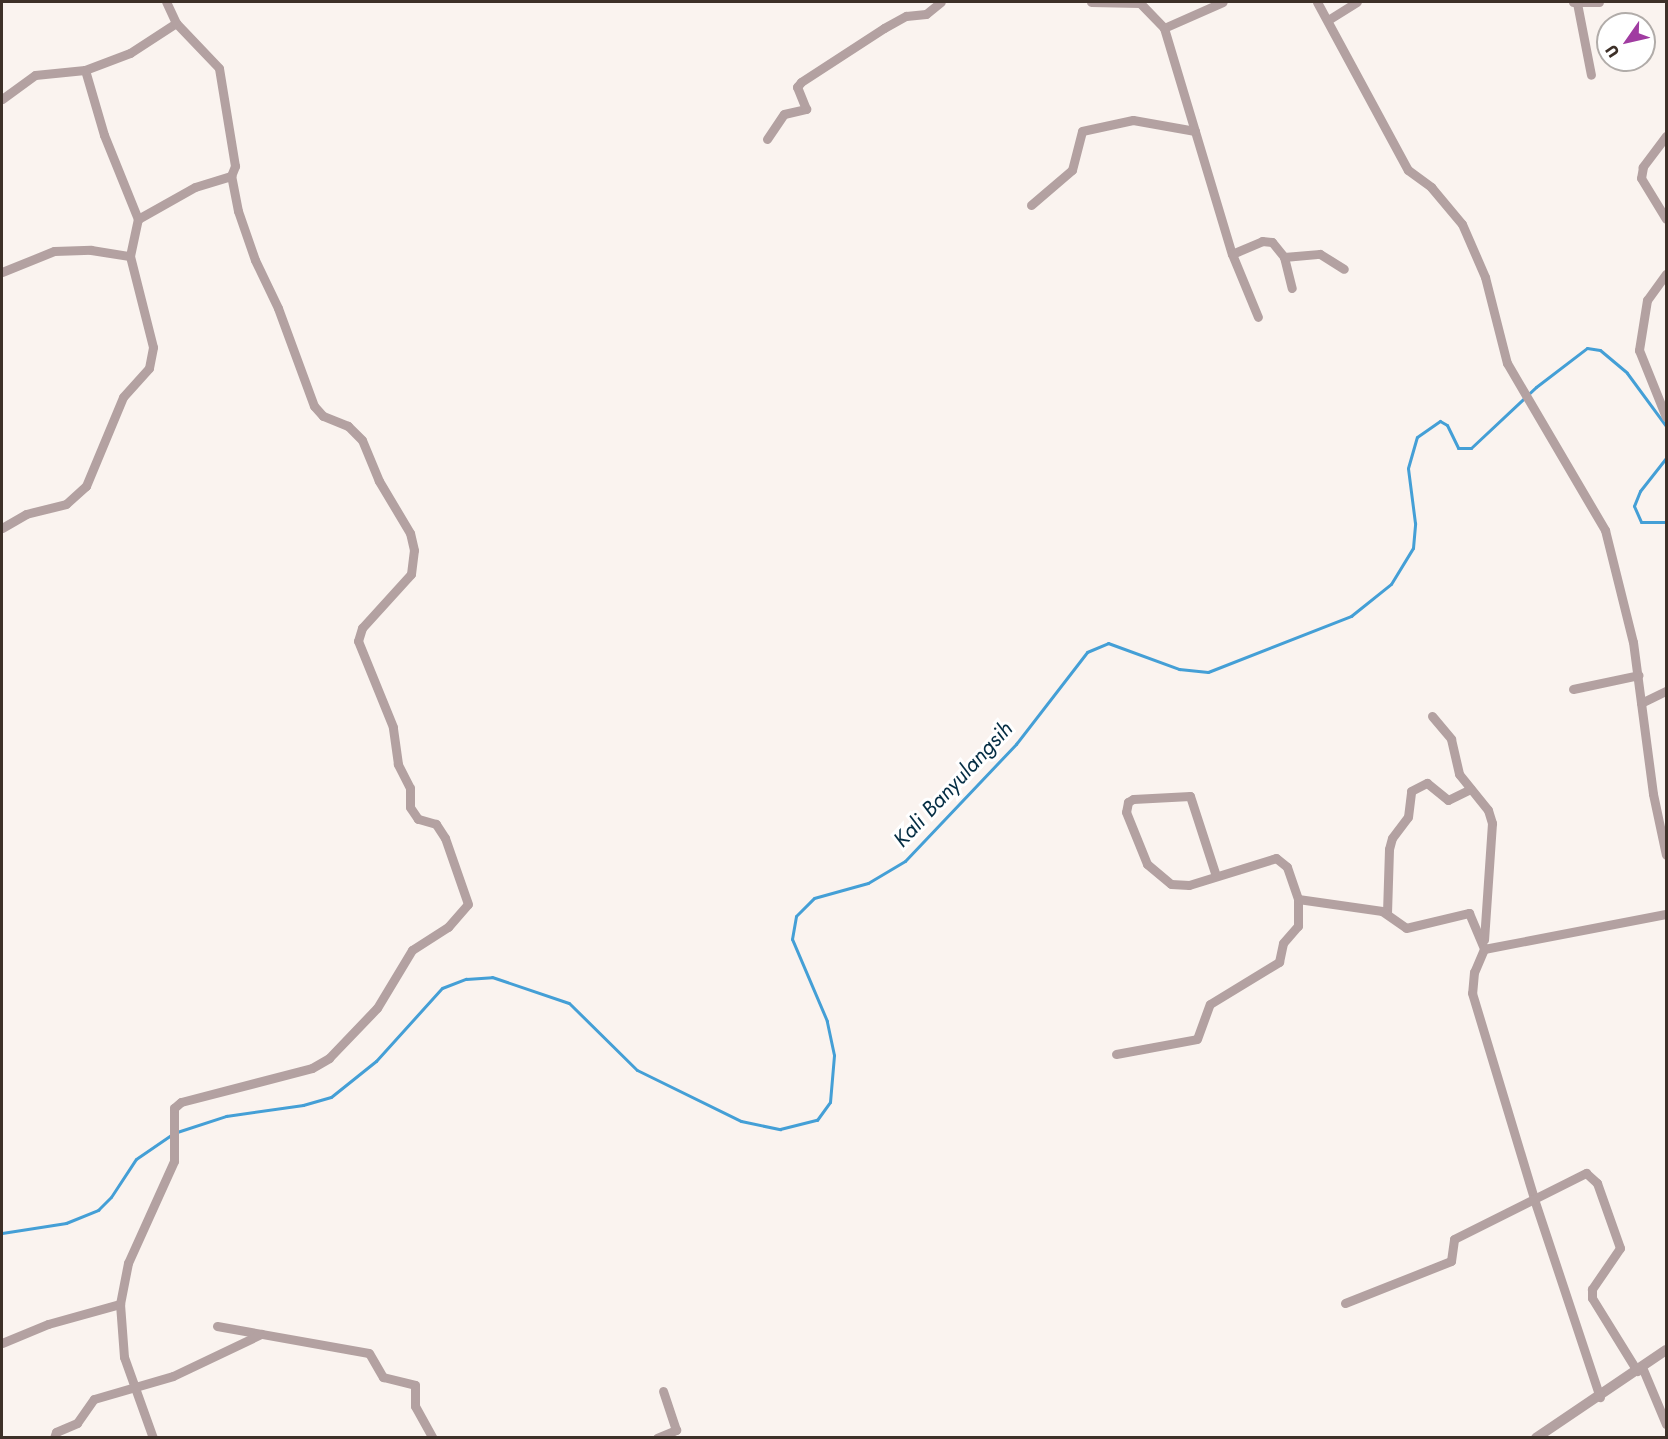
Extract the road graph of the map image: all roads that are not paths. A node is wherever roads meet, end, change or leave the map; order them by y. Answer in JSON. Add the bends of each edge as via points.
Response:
{"nodes":[{"id":1,"x":166,"y":2,"type":"edge"},
{"id":2,"x":941,"y":2,"type":"edge"},
{"id":3,"x":1091,"y":2,"type":"edge"},
{"id":4,"x":1128,"y":2,"type":"edge"},
{"id":5,"x":1223,"y":2,"type":"edge"},
{"id":6,"x":1317,"y":2,"type":"edge"},
{"id":7,"x":1357,"y":2,"type":"edge"},
{"id":8,"x":1575,"y":2,"type":"edge"},
{"id":9,"x":1599,"y":2,"type":"edge"},
{"id":10,"x":1328,"y":20,"type":"junction"},
{"id":11,"x":176,"y":23,"type":"junction"},
{"id":12,"x":1164,"y":28,"type":"junction"},
{"id":13,"x":85,"y":70,"type":"junction"},
{"id":14,"x":1591,"y":75,"type":"dead end"},
{"id":15,"x":2,"y":99,"type":"edge"},
{"id":16,"x":1195,"y":131,"type":"junction"},
{"id":17,"x":1666,"y":136,"type":"edge"},
{"id":18,"x":767,"y":138,"type":"dead end"},
{"id":19,"x":231,"y":176,"type":"junction"},
{"id":20,"x":1031,"y":206,"type":"dead end"},
{"id":21,"x":138,"y":219,"type":"junction"},
{"id":22,"x":1666,"y":219,"type":"edge"},
{"id":23,"x":1232,"y":254,"type":"junction"},
{"id":24,"x":130,"y":256,"type":"junction"},
{"id":25,"x":1284,"y":257,"type":"junction"},
{"id":26,"x":1344,"y":269,"type":"dead end"},
{"id":27,"x":2,"y":272,"type":"edge"},
{"id":28,"x":1666,"y":274,"type":"edge"},
{"id":29,"x":1292,"y":288,"type":"dead end"},
{"id":30,"x":1258,"y":317,"type":"dead end"},
{"id":31,"x":1666,"y":417,"type":"edge"},
{"id":32,"x":2,"y":528,"type":"edge"},
{"id":33,"x":1639,"y":675,"type":"junction"},
{"id":34,"x":1573,"y":688,"type":"dead end"},
{"id":35,"x":1666,"y":690,"type":"edge"},
{"id":36,"x":1641,"y":703,"type":"junction"},
{"id":37,"x":1432,"y":716,"type":"dead end"},
{"id":38,"x":1471,"y":789,"type":"junction"},
{"id":39,"x":1666,"y":855,"type":"edge"},
{"id":40,"x":1216,"y":876,"type":"junction"},
{"id":41,"x":1298,"y":899,"type":"junction"},
{"id":42,"x":1387,"y":912,"type":"junction"},
{"id":43,"x":1666,"y":914,"type":"edge"},
{"id":44,"x":1484,"y":946,"type":"junction"},
{"id":45,"x":1116,"y":1054,"type":"dead end"},
{"id":46,"x":1534,"y":1200,"type":"junction"},
{"id":47,"x":120,"y":1304,"type":"junction"},
{"id":48,"x":1345,"y":1304,"type":"dead end"},
{"id":49,"x":217,"y":1326,"type":"dead end"},
{"id":50,"x":261,"y":1334,"type":"junction"},
{"id":51,"x":2,"y":1343,"type":"edge"},
{"id":52,"x":1666,"y":1350,"type":"edge"},
{"id":53,"x":1640,"y":1369,"type":"junction"},
{"id":54,"x":134,"y":1389,"type":"junction"},
{"id":55,"x":663,"y":1391,"type":"dead end"},
{"id":56,"x":1600,"y":1397,"type":"junction"},
{"id":57,"x":1666,"y":1424,"type":"edge"},
{"id":58,"x":54,"y":1437,"type":"edge"},
{"id":59,"x":153,"y":1437,"type":"edge"},
{"id":60,"x":434,"y":1437,"type":"edge"},
{"id":61,"x":657,"y":1437,"type":"edge"},
{"id":62,"x":1536,"y":1437,"type":"edge"}],
"edges":[{"from":1,"to":11,"type":"street"},
{"from":2,"to":18,"type":"street","via":[[926,14],[906,16],[884,28],[801,82],[797,87],[806,109],[784,114]]},
{"from":3,"to":4,"type":"street"},
{"from":4,"to":12,"type":"street","via":[[1140,3]]},
{"from":5,"to":12,"type":"street"},
{"from":6,"to":10,"type":"street"},
{"from":7,"to":10,"type":"street"},
{"from":8,"to":9,"type":"street"},
{"from":8,"to":14,"type":"street"},
{"from":10,"to":33,"type":"street","via":[[1408,170],[1431,187],[1462,224],[1481,264],[1499,342],[1522,394],[1608,538]]},
{"from":11,"to":13,"type":"street","via":[[130,53]]},
{"from":11,"to":19,"type":"street","via":[[219,68],[235,153]]},
{"from":12,"to":16,"type":"street"},
{"from":13,"to":15,"type":"street","via":[[35,75]]},
{"from":13,"to":21,"type":"street","via":[[104,135]]},
{"from":16,"to":20,"type":"street","via":[[1133,120],[1082,131],[1072,170]]},
{"from":16,"to":23,"type":"street"},
{"from":17,"to":22,"type":"street","via":[[1643,167],[1641,178]]},
{"from":19,"to":21,"type":"street","via":[[195,187]]},
{"from":19,"to":47,"type":"street","via":[[255,260],[278,308],[309,396],[323,416],[348,426],[362,440],[382,488],[410,533],[414,550],[411,574],[362,628],[358,641],[393,727],[398,764],[410,788],[410,807],[418,819],[436,824],[445,838],[468,904],[448,927],[412,950],[377,1008],[329,1058],[312,1068],[181,1102],[172,1117],[176,1153],[125,1272]]},
{"from":21,"to":24,"type":"street"},
{"from":23,"to":25,"type":"street","via":[[1270,240]]},
{"from":23,"to":30,"type":"street"},
{"from":24,"to":27,"type":"street","via":[[91,250],[54,251]]},
{"from":24,"to":32,"type":"street","via":[[153,347],[149,368],[123,397],[86,486],[66,504],[26,514]]},
{"from":25,"to":26,"type":"street","via":[[1320,254]]},
{"from":25,"to":29,"type":"street"},
{"from":28,"to":31,"type":"street","via":[[1647,300],[1639,350]]},
{"from":33,"to":34,"type":"street"},
{"from":33,"to":36,"type":"street"},
{"from":35,"to":36,"type":"street"},
{"from":36,"to":39,"type":"street"},
{"from":37,"to":38,"type":"street","via":[[1451,739],[1459,774]]},
{"from":38,"to":42,"type":"street","via":[[1448,800],[1427,783],[1411,791],[1408,817],[1392,838],[1389,849]]},
{"from":38,"to":44,"type":"street","via":[[1492,823]]},
{"from":40,"to":40,"type":"street","via":[[1189,885],[1171,884],[1159,876],[1147,864],[1131,826],[1128,802],[1190,796]]},
{"from":40,"to":41,"type":"street","via":[[1276,858],[1287,867]]},
{"from":41,"to":42,"type":"street"},
{"from":41,"to":45,"type":"street","via":[[1298,926],[1283,943],[1278,962],[1210,1004],[1197,1040]]},
{"from":42,"to":44,"type":"street","via":[[1408,928],[1468,913]]},
{"from":43,"to":44,"type":"street"},
{"from":44,"to":46,"type":"street","via":[[1474,972],[1472,993]]},
{"from":46,"to":48,"type":"street","via":[[1455,1239],[1451,1261]]},
{"from":46,"to":53,"type":"street","via":[[1581,1174],[1586,1173],[1596,1183],[1620,1254],[1596,1282],[1592,1298]]},
{"from":46,"to":56,"type":"street"},
{"from":47,"to":51,"type":"street","via":[[48,1324]]},
{"from":47,"to":54,"type":"street","via":[[124,1358]]},
{"from":49,"to":50,"type":"street"},
{"from":50,"to":54,"type":"street"},
{"from":50,"to":60,"type":"street","via":[[369,1353],[382,1377],[415,1385],[415,1406]]},
{"from":52,"to":53,"type":"street"},
{"from":53,"to":56,"type":"street"},
{"from":53,"to":57,"type":"street"},
{"from":54,"to":58,"type":"street","via":[[90,1402],[77,1423],[56,1432]]},
{"from":54,"to":59,"type":"street"},
{"from":55,"to":61,"type":"street","via":[[676,1430]]},
{"from":56,"to":62,"type":"street"}]}
